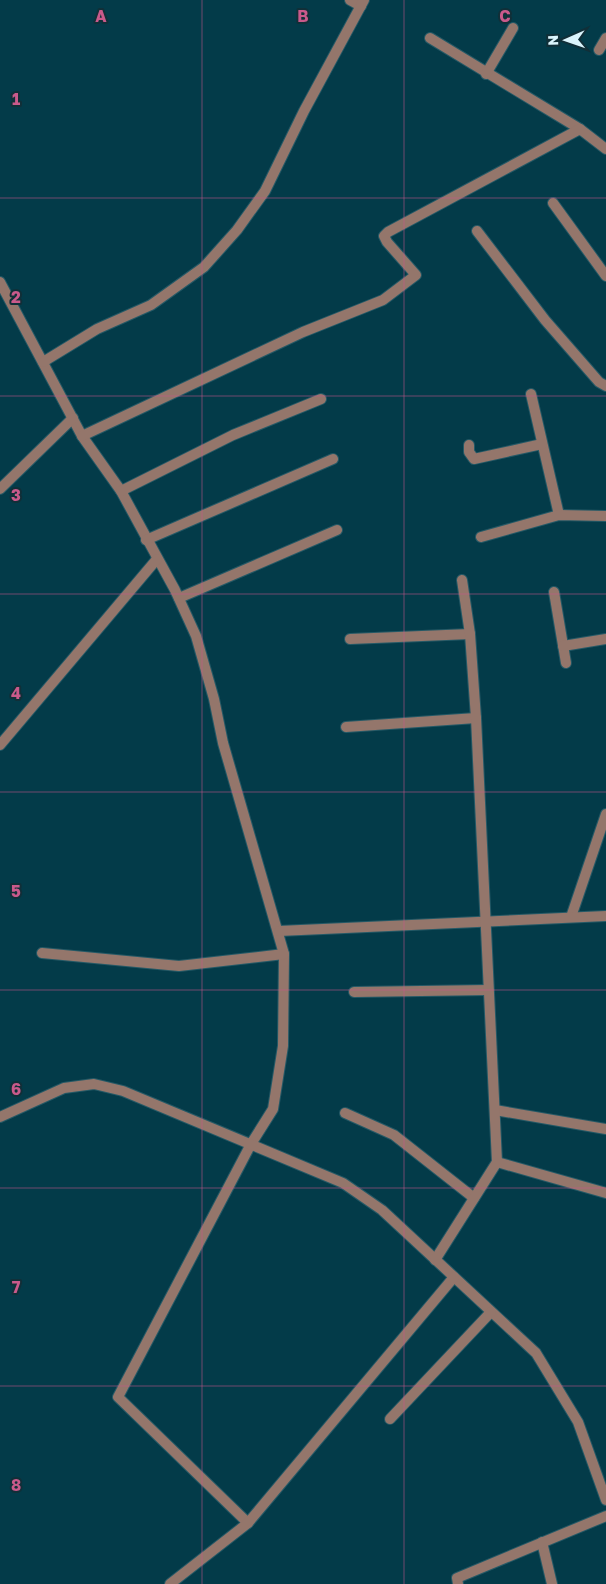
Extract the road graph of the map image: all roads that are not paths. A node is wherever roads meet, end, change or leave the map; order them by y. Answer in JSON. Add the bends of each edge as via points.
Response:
{"nodes":[{"id":1,"x":350,"y":0,"type":"edge"},
{"id":2,"x":362,"y":3,"type":"edge"},
{"id":3,"x":513,"y":28,"type":"dead end"},
{"id":4,"x":430,"y":38,"type":"dead end"},
{"id":5,"x":606,"y":38,"type":"edge"},
{"id":6,"x":599,"y":50,"type":"dead end"},
{"id":7,"x":486,"y":74,"type":"junction"},
{"id":8,"x":580,"y":129,"type":"junction"},
{"id":9,"x":606,"y":149,"type":"edge"},
{"id":10,"x":553,"y":203,"type":"dead end"},
{"id":11,"x":477,"y":231,"type":"dead end"},
{"id":12,"x":606,"y":276,"type":"edge"},
{"id":13,"x":0,"y":282,"type":"edge"},
{"id":14,"x":43,"y":362,"type":"junction"},
{"id":15,"x":606,"y":386,"type":"edge"},
{"id":16,"x":531,"y":394,"type":"dead end"},
{"id":17,"x":321,"y":399,"type":"dead end"},
{"id":18,"x":73,"y":418,"type":"junction"},
{"id":19,"x":82,"y":436,"type":"junction"},
{"id":20,"x":542,"y":444,"type":"junction"},
{"id":21,"x":469,"y":445,"type":"dead end"},
{"id":22,"x":333,"y":459,"type":"dead end"},
{"id":23,"x":0,"y":489,"type":"edge"},
{"id":24,"x":121,"y":491,"type":"junction"},
{"id":25,"x":560,"y":515,"type":"junction"},
{"id":26,"x":606,"y":516,"type":"edge"},
{"id":27,"x":337,"y":530,"type":"dead end"},
{"id":28,"x":481,"y":537,"type":"dead end"},
{"id":29,"x":146,"y":540,"type":"junction"},
{"id":30,"x":157,"y":559,"type":"junction"},
{"id":31,"x":462,"y":580,"type":"dead end"},
{"id":32,"x":554,"y":592,"type":"dead end"},
{"id":33,"x":178,"y":598,"type":"junction"},
{"id":34,"x":470,"y":634,"type":"junction"},
{"id":35,"x":350,"y":639,"type":"dead end"},
{"id":36,"x":606,"y":639,"type":"edge"},
{"id":37,"x":563,"y":646,"type":"junction"},
{"id":38,"x":566,"y":663,"type":"dead end"},
{"id":39,"x":476,"y":718,"type":"junction"},
{"id":40,"x":346,"y":727,"type":"dead end"},
{"id":41,"x":0,"y":745,"type":"edge"},
{"id":42,"x":606,"y":814,"type":"edge"},
{"id":43,"x":571,"y":916,"type":"junction"},
{"id":44,"x":606,"y":916,"type":"edge"},
{"id":45,"x":485,"y":920,"type":"junction"},
{"id":46,"x":278,"y":931,"type":"junction"},
{"id":47,"x":42,"y":953,"type":"dead end"},
{"id":48,"x":284,"y":954,"type":"junction"},
{"id":49,"x":488,"y":990,"type":"junction"},
{"id":50,"x":354,"y":992,"type":"dead end"},
{"id":51,"x":494,"y":1110,"type":"junction"},
{"id":52,"x":345,"y":1113,"type":"dead end"},
{"id":53,"x":0,"y":1117,"type":"edge"},
{"id":54,"x":606,"y":1129,"type":"edge"},
{"id":55,"x":251,"y":1144,"type":"junction"},
{"id":56,"x":497,"y":1162,"type":"junction"},
{"id":57,"x":606,"y":1193,"type":"edge"},
{"id":58,"x":474,"y":1198,"type":"junction"},
{"id":59,"x":435,"y":1260,"type":"junction"},
{"id":60,"x":454,"y":1277,"type":"junction"},
{"id":61,"x":491,"y":1312,"type":"junction"},
{"id":62,"x":390,"y":1419,"type":"dead end"},
{"id":63,"x":606,"y":1500,"type":"edge"},
{"id":64,"x":606,"y":1516,"type":"edge"},
{"id":65,"x":248,"y":1523,"type":"junction"},
{"id":66,"x":542,"y":1542,"type":"junction"},
{"id":67,"x":170,"y":1584,"type":"edge"},
{"id":68,"x":458,"y":1584,"type":"edge"},
{"id":69,"x":552,"y":1584,"type":"edge"}],
"edges":[{"from":1,"to":2,"type":"street"},
{"from":2,"to":14,"type":"street","via":[[304,111],[266,191],[237,230],[204,267],[151,305],[97,329]]},
{"from":3,"to":7,"type":"street"},
{"from":4,"to":7,"type":"street"},
{"from":5,"to":6,"type":"street"},
{"from":7,"to":8,"type":"street"},
{"from":8,"to":9,"type":"street"},
{"from":8,"to":19,"type":"street","via":[[388,232],[384,236],[387,242],[416,276],[383,300],[303,332]]},
{"from":10,"to":12,"type":"street"},
{"from":11,"to":15,"type":"street","via":[[545,320],[598,382]]},
{"from":13,"to":14,"type":"street"},
{"from":14,"to":18,"type":"street"},
{"from":16,"to":20,"type":"street"},
{"from":17,"to":24,"type":"street","via":[[233,436]]},
{"from":18,"to":19,"type":"street"},
{"from":18,"to":23,"type":"street"},
{"from":19,"to":24,"type":"street"},
{"from":20,"to":21,"type":"street","via":[[474,459]]},
{"from":20,"to":25,"type":"street"},
{"from":22,"to":29,"type":"street"},
{"from":24,"to":29,"type":"street"},
{"from":25,"to":26,"type":"street"},
{"from":25,"to":28,"type":"street"},
{"from":27,"to":33,"type":"street"},
{"from":29,"to":30,"type":"street"},
{"from":30,"to":33,"type":"street"},
{"from":30,"to":41,"type":"street"},
{"from":31,"to":34,"type":"street"},
{"from":32,"to":37,"type":"street"},
{"from":33,"to":46,"type":"street","via":[[196,636],[223,743]]},
{"from":34,"to":35,"type":"street"},
{"from":34,"to":39,"type":"street"},
{"from":36,"to":37,"type":"street"},
{"from":37,"to":38,"type":"street"},
{"from":39,"to":40,"type":"street"},
{"from":39,"to":45,"type":"street"},
{"from":42,"to":43,"type":"street"},
{"from":43,"to":44,"type":"street"},
{"from":43,"to":45,"type":"street"},
{"from":45,"to":46,"type":"street"},
{"from":45,"to":49,"type":"street"},
{"from":46,"to":48,"type":"street"},
{"from":47,"to":48,"type":"street","via":[[179,966]]},
{"from":48,"to":55,"type":"street","via":[[283,1046],[273,1109]]},
{"from":49,"to":50,"type":"street"},
{"from":49,"to":51,"type":"street"},
{"from":51,"to":54,"type":"street"},
{"from":51,"to":56,"type":"street"},
{"from":52,"to":58,"type":"street","via":[[394,1135]]},
{"from":53,"to":55,"type":"street","via":[[64,1088],[94,1084],[123,1091]]},
{"from":55,"to":59,"type":"street","via":[[343,1183],[382,1210]]},
{"from":55,"to":65,"type":"street","via":[[118,1397]]},
{"from":56,"to":57,"type":"street"},
{"from":56,"to":58,"type":"street"},
{"from":58,"to":59,"type":"street"},
{"from":59,"to":60,"type":"street"},
{"from":60,"to":61,"type":"street"},
{"from":60,"to":65,"type":"street"},
{"from":61,"to":62,"type":"street"},
{"from":61,"to":63,"type":"street","via":[[536,1354],[578,1422]]},
{"from":64,"to":66,"type":"street"},
{"from":65,"to":67,"type":"street"},
{"from":66,"to":68,"type":"street","via":[[456,1578]]},
{"from":66,"to":69,"type":"street"}]}
